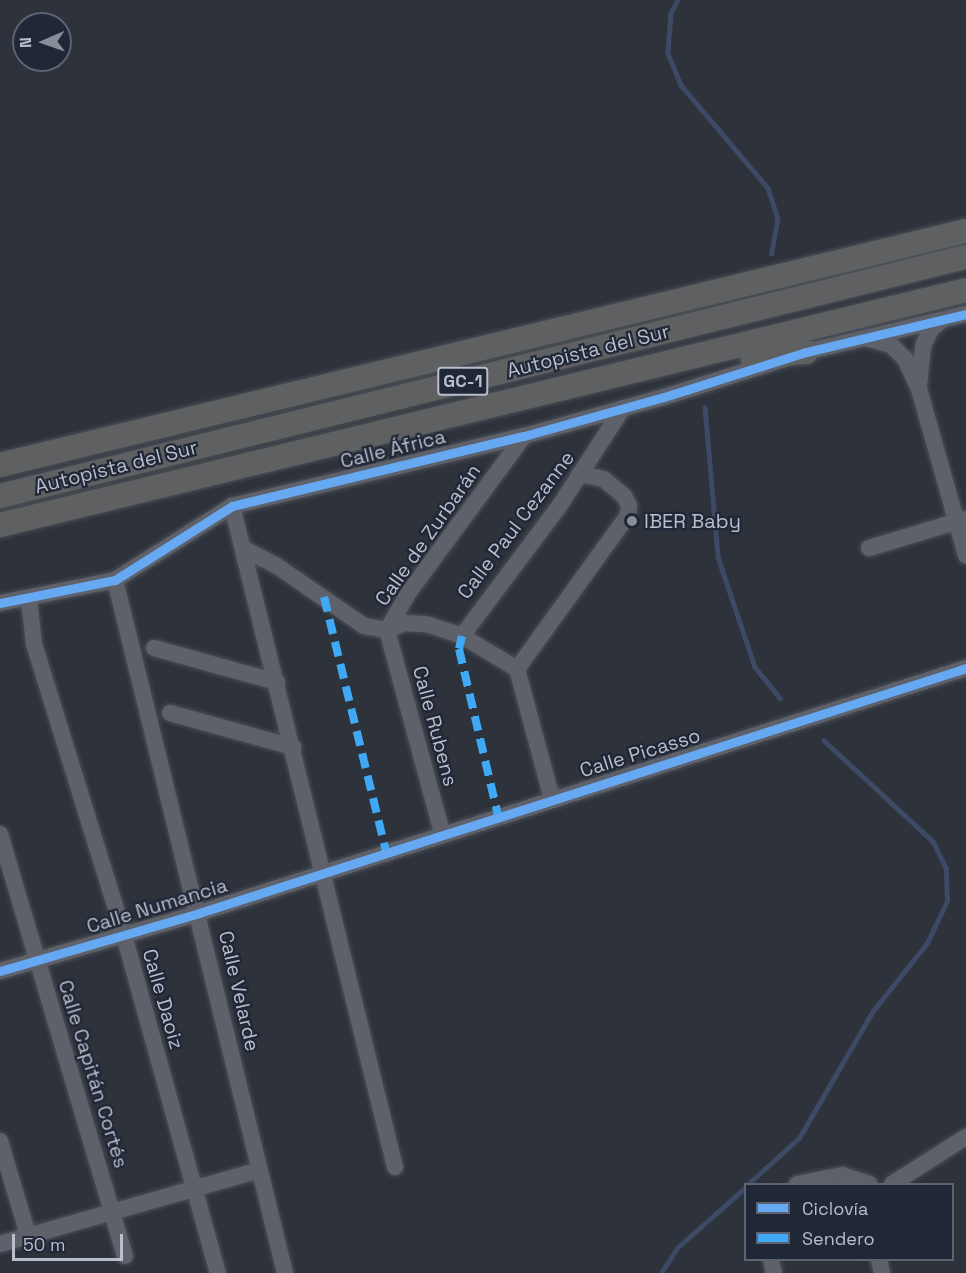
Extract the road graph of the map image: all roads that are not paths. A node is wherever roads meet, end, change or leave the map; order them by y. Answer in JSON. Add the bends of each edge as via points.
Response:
{"nodes":[{"id":1,"x":966,"y":231,"type":"edge"},
{"id":2,"x":966,"y":257,"type":"edge"},
{"id":3,"x":966,"y":290,"type":"edge"},
{"id":4,"x":966,"y":305,"type":"edge"},
{"id":5,"x":966,"y":314,"type":"edge"},
{"id":6,"x":941,"y":321,"type":"junction"},
{"id":7,"x":866,"y":338,"type":"junction"},
{"id":8,"x":806,"y":352,"type":"junction"},
{"id":9,"x":752,"y":356,"type":"junction"},
{"id":10,"x":595,"y":382,"type":"junction"},
{"id":11,"x":919,"y":389,"type":"junction"},
{"id":12,"x":623,"y":408,"type":"junction"},
{"id":13,"x":524,"y":436,"type":"junction"},
{"id":14,"x":600,"y":446,"type":"junction"},
{"id":15,"x":5,"y":464,"type":"edge"},
{"id":16,"x":580,"y":474,"type":"junction"},
{"id":17,"x":604,"y":479,"type":"junction"},
{"id":18,"x":0,"y":496,"type":"edge"},
{"id":19,"x":232,"y":506,"type":"junction"},
{"id":20,"x":961,"y":520,"type":"edge"},
{"id":21,"x":0,"y":525,"type":"edge"},
{"id":22,"x":869,"y":548,"type":"dead end"},
{"id":23,"x":244,"y":549,"type":"junction"},
{"id":24,"x":966,"y":555,"type":"edge"},
{"id":25,"x":115,"y":580,"type":"junction"},
{"id":26,"x":29,"y":599,"type":"junction"},
{"id":27,"x":0,"y":603,"type":"edge"},
{"id":28,"x":387,"y":630,"type":"junction"},
{"id":29,"x":462,"y":636,"type":"junction"},
{"id":30,"x":154,"y":648,"type":"dead end"},
{"id":31,"x":966,"y":668,"type":"edge"},
{"id":32,"x":517,"y":669,"type":"junction"},
{"id":33,"x":277,"y":682,"type":"junction"},
{"id":34,"x":170,"y":713,"type":"dead end"},
{"id":35,"x":293,"y":747,"type":"junction"},
{"id":36,"x":552,"y":799,"type":"junction"},
{"id":37,"x":442,"y":833,"type":"junction"},
{"id":38,"x":0,"y":834,"type":"edge"},
{"id":39,"x":324,"y":872,"type":"junction"},
{"id":40,"x":199,"y":913,"type":"junction"},
{"id":41,"x":124,"y":935,"type":"junction"},
{"id":42,"x":37,"y":961,"type":"junction"},
{"id":43,"x":0,"y":971,"type":"edge"},
{"id":44,"x":966,"y":1137,"type":"edge"},
{"id":45,"x":0,"y":1141,"type":"edge"},
{"id":46,"x":394,"y":1167,"type":"dead end"},
{"id":47,"x":260,"y":1170,"type":"junction"},
{"id":48,"x":806,"y":1183,"type":"edge"},
{"id":49,"x":864,"y":1183,"type":"edge"},
{"id":50,"x":895,"y":1183,"type":"edge"},
{"id":51,"x":195,"y":1188,"type":"junction"},
{"id":52,"x":112,"y":1212,"type":"junction"},
{"id":53,"x":28,"y":1235,"type":"junction"},
{"id":54,"x":0,"y":1244,"type":"edge"},
{"id":55,"x":125,"y":1256,"type":"dead end"},
{"id":56,"x":218,"y":1273,"type":"edge"},
{"id":57,"x":285,"y":1273,"type":"edge"}],
"edges":[{"from":1,"to":15,"type":"highway"},
{"from":2,"to":18,"type":"highway","name":"Autopista del Sur","number":"GC-1"},
{"from":3,"to":10,"type":"highway","name":"Autopista del Sur","number":"GC-1"},
{"from":4,"to":9,"type":"highway"},
{"from":5,"to":6,"type":"street","name":"Calle África"},
{"from":6,"to":7,"type":"street","name":"Calle África"},
{"from":6,"to":11,"type":"street","via":[[931,329],[924,346]]},
{"from":7,"to":8,"type":"street","name":"Calle África"},
{"from":7,"to":11,"type":"street","via":[[891,345],[905,359]]},
{"from":8,"to":9,"type":"highway"},
{"from":8,"to":12,"type":"street","name":"Calle África"},
{"from":9,"to":10,"type":"highway","via":[[653,376]]},
{"from":10,"to":21,"type":"highway","name":"Autopista del Sur","number":"GC-1"},
{"from":11,"to":20,"type":"street"},
{"from":12,"to":13,"type":"street","name":"Calle África"},
{"from":12,"to":14,"type":"street","name":"Calle Paul Cezanne"},
{"from":13,"to":19,"type":"street","name":"Calle África"},
{"from":13,"to":28,"type":"street","name":"Calle de Zurbarán","via":[[410,592]]},
{"from":14,"to":16,"type":"street","name":"Calle Paul Cezanne"},
{"from":14,"to":17,"type":"street","via":[[598,461]]},
{"from":16,"to":17,"type":"street"},
{"from":16,"to":29,"type":"street","name":"Calle Paul Cezanne"},
{"from":17,"to":32,"type":"street","via":[[624,496],[629,505],[628,515]]},
{"from":19,"to":23,"type":"street"},
{"from":19,"to":25,"type":"street","name":"Calle África"},
{"from":20,"to":22,"type":"street"},
{"from":20,"to":24,"type":"street"},
{"from":23,"to":28,"type":"street","via":[[277,566],[364,626]]},
{"from":23,"to":33,"type":"street"},
{"from":25,"to":26,"type":"street","name":"Calle África"},
{"from":25,"to":40,"type":"street","name":"Calle Velarde"},
{"from":26,"to":27,"type":"street","name":"Calle África"},
{"from":26,"to":41,"type":"street","name":"Calle Daoiz","via":[[34,644]]},
{"from":28,"to":29,"type":"street","via":[[404,622],[426,624]]},
{"from":28,"to":37,"type":"street","name":"Calle Rubens"},
{"from":29,"to":32,"type":"street"},
{"from":30,"to":33,"type":"street"},
{"from":31,"to":36,"type":"street","name":"Calle Picasso"},
{"from":32,"to":36,"type":"street"},
{"from":33,"to":35,"type":"street"},
{"from":34,"to":35,"type":"street"},
{"from":35,"to":39,"type":"street"},
{"from":36,"to":37,"type":"street","name":"Calle Picasso"},
{"from":37,"to":39,"type":"street","name":"Calle Picasso"},
{"from":38,"to":42,"type":"street","name":"Calle Capitán Cortés"},
{"from":39,"to":40,"type":"street","name":"Calle Numancia"},
{"from":39,"to":46,"type":"street"},
{"from":40,"to":41,"type":"street","name":"Calle Numancia"},
{"from":40,"to":47,"type":"street","name":"Calle Velarde"},
{"from":41,"to":42,"type":"street","name":"Calle Numancia"},
{"from":41,"to":51,"type":"street","name":"Calle Daoiz"},
{"from":42,"to":43,"type":"street","name":"Calle Numancia"},
{"from":42,"to":52,"type":"street","name":"Calle Capitán Cortés"},
{"from":44,"to":50,"type":"street"},
{"from":45,"to":53,"type":"street"},
{"from":47,"to":51,"type":"street"},
{"from":47,"to":57,"type":"street","name":"Calle Velarde"},
{"from":48,"to":49,"type":"street","via":[[842,1175]]},
{"from":51,"to":52,"type":"street"},
{"from":51,"to":56,"type":"street","name":"Calle Daoiz"},
{"from":52,"to":53,"type":"street"},
{"from":52,"to":55,"type":"street","name":"Calle Capitán Cortés"},
{"from":53,"to":54,"type":"street"}]}
